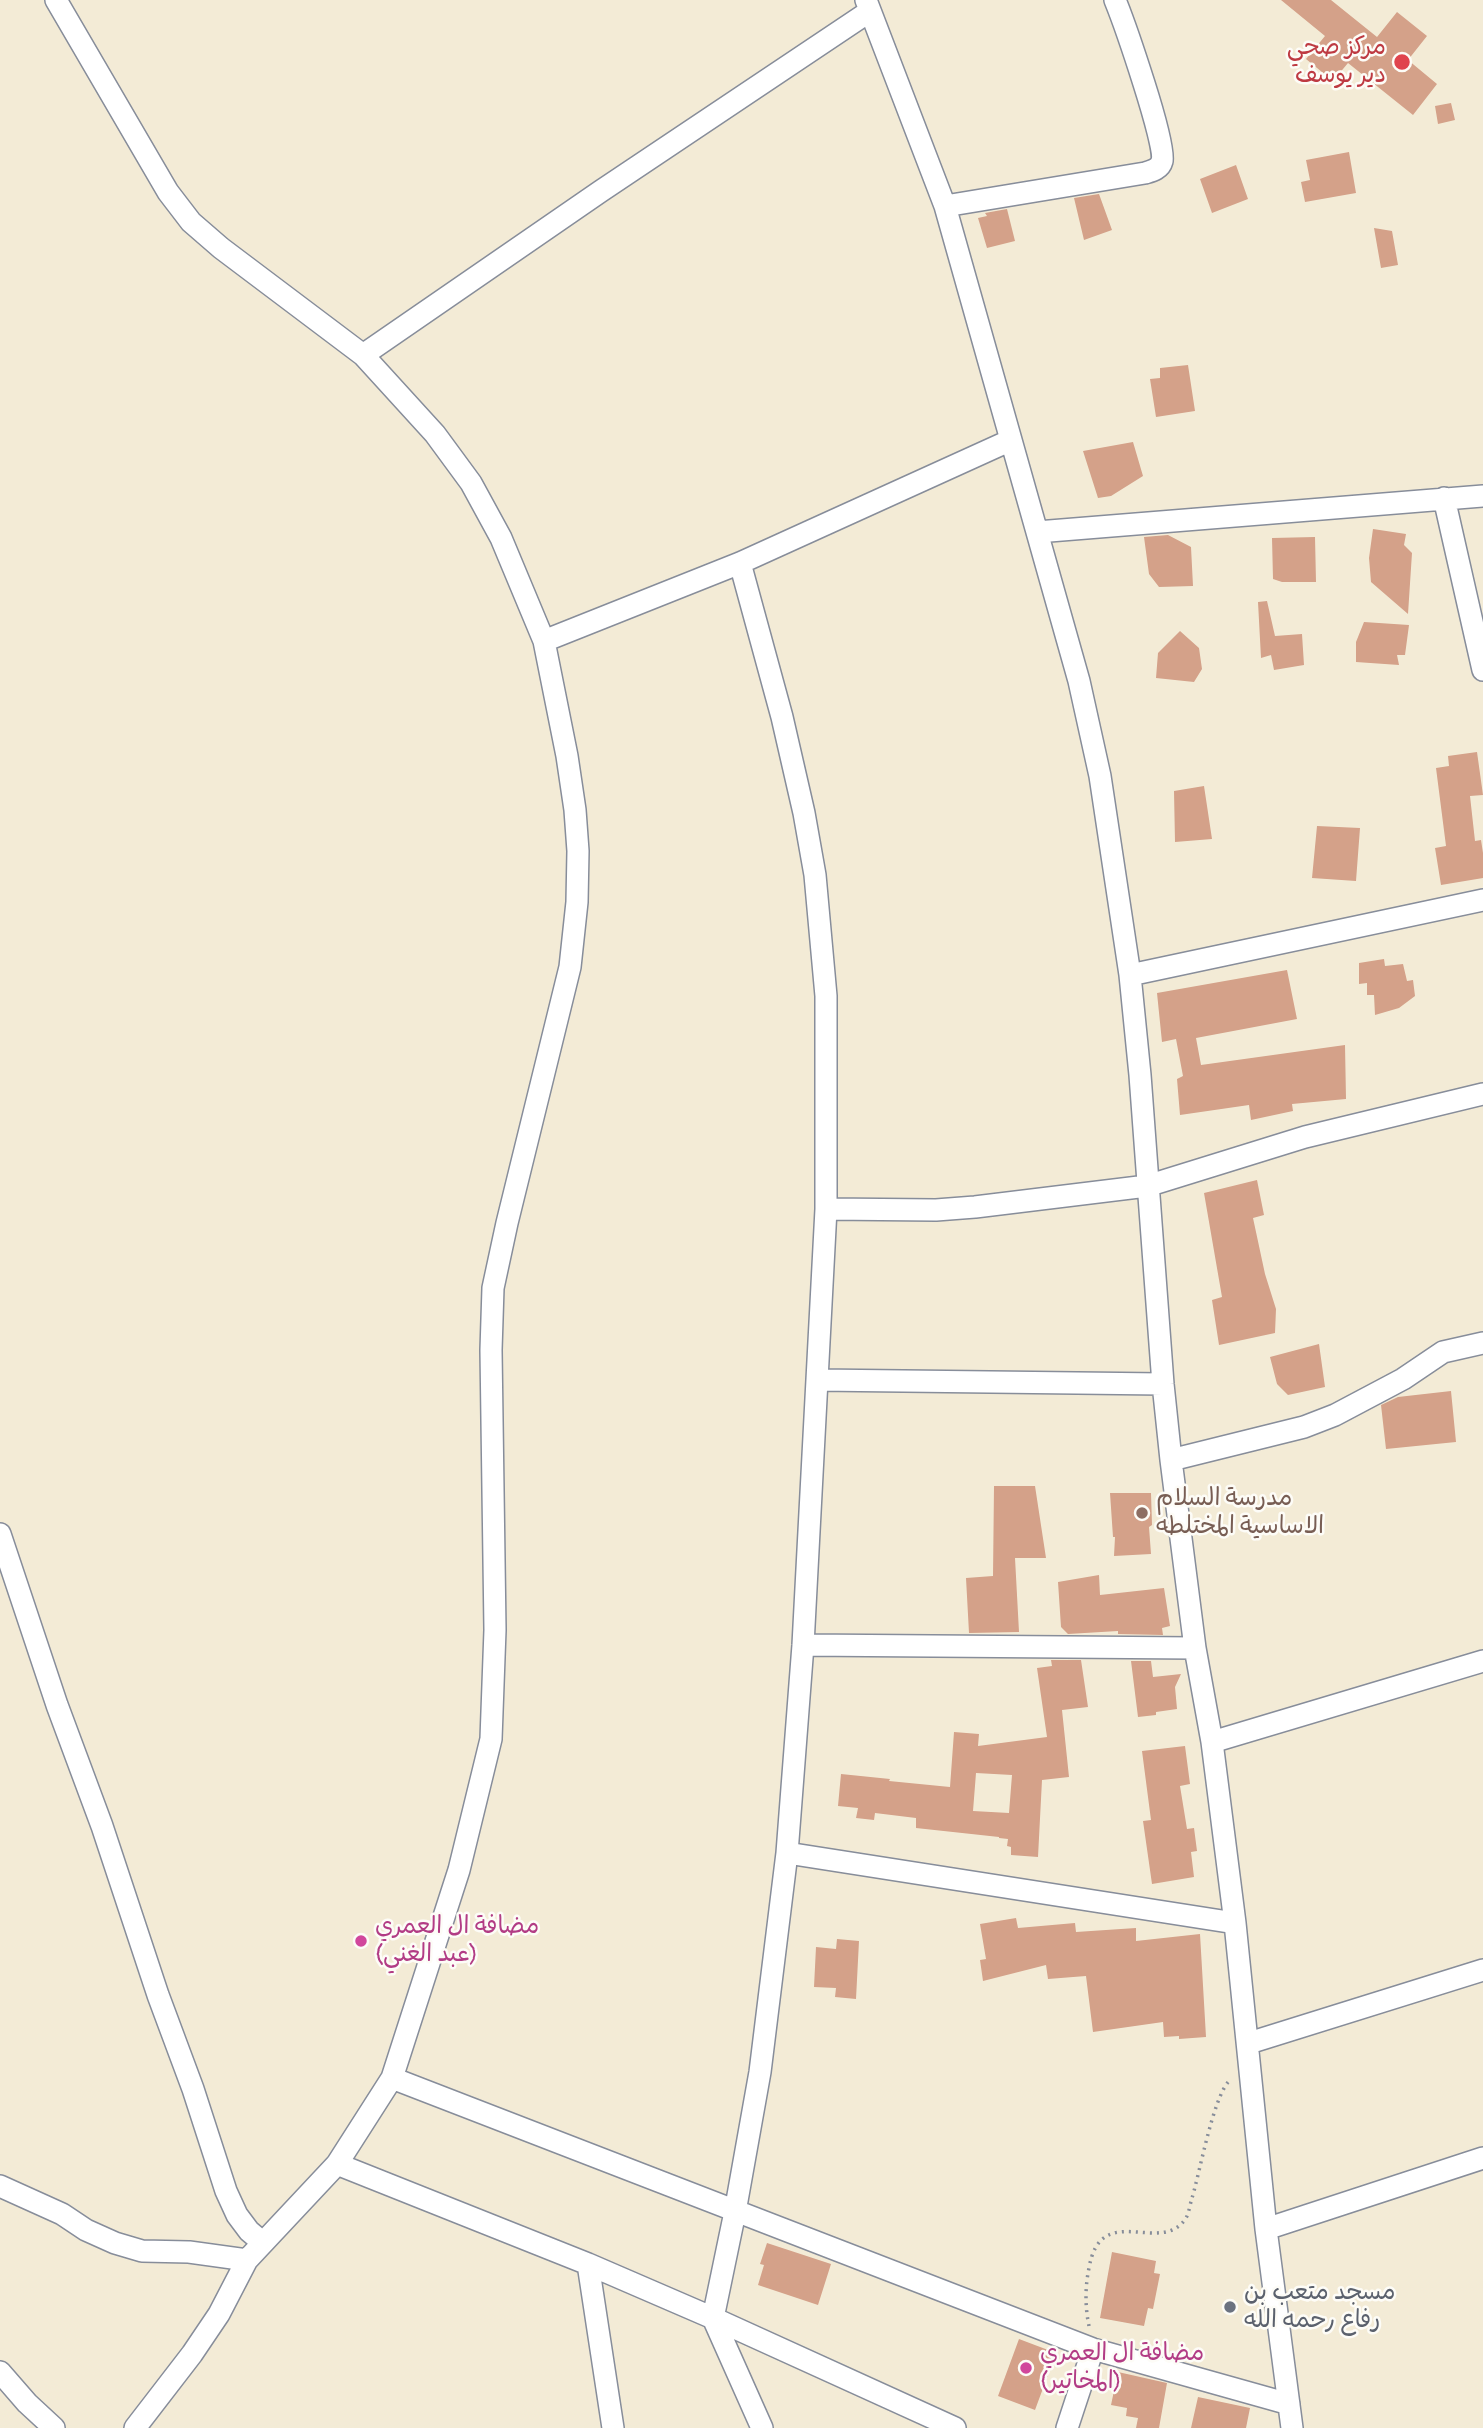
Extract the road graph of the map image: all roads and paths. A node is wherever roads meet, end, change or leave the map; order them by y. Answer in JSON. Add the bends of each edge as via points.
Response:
{"nodes":[{"id":1,"x":56,"y":0,"type":"edge"},
{"id":2,"x":1115,"y":0,"type":"edge"},
{"id":3,"x":868,"y":6,"type":"edge"},
{"id":4,"x":945,"y":206,"type":"junction"},
{"id":5,"x":363,"y":355,"type":"junction"},
{"id":6,"x":1012,"y":440,"type":"junction"},
{"id":7,"x":1483,"y":496,"type":"edge"},
{"id":8,"x":1444,"y":498,"type":"junction"},
{"id":9,"x":1037,"y":532,"type":"junction"},
{"id":10,"x":740,"y":562,"type":"junction"},
{"id":11,"x":544,"y":640,"type":"junction"},
{"id":12,"x":1483,"y":670,"type":"edge"},
{"id":13,"x":1483,"y":900,"type":"edge"},
{"id":14,"x":1130,"y":975,"type":"junction"},
{"id":15,"x":1483,"y":1094,"type":"edge"},
{"id":16,"x":1147,"y":1186,"type":"junction"},
{"id":17,"x":826,"y":1209,"type":"junction"},
{"id":18,"x":1483,"y":1343,"type":"edge"},
{"id":19,"x":817,"y":1380,"type":"junction"},
{"id":20,"x":1163,"y":1384,"type":"junction"},
{"id":21,"x":1171,"y":1460,"type":"junction"},
{"id":22,"x":0,"y":1534,"type":"edge"},
{"id":23,"x":803,"y":1645,"type":"junction"},
{"id":24,"x":1195,"y":1648,"type":"junction"},
{"id":25,"x":1483,"y":1661,"type":"edge"},
{"id":26,"x":1212,"y":1742,"type":"junction"},
{"id":27,"x":787,"y":1853,"type":"junction"},
{"id":28,"x":1235,"y":1923,"type":"junction"},
{"id":29,"x":1483,"y":1970,"type":"edge"},
{"id":30,"x":1249,"y":2043,"type":"junction"},
{"id":31,"x":1252,"y":2075,"type":"junction"},
{"id":32,"x":392,"y":2078,"type":"junction"},
{"id":33,"x":1483,"y":2158,"type":"edge"},
{"id":34,"x":337,"y":2164,"type":"junction"},
{"id":35,"x":0,"y":2186,"type":"edge"},
{"id":36,"x":735,"y":2212,"type":"junction"},
{"id":37,"x":1266,"y":2229,"type":"junction"},
{"id":38,"x":262,"y":2242,"type":"junction"},
{"id":39,"x":247,"y":2260,"type":"junction"},
{"id":40,"x":588,"y":2264,"type":"junction"},
{"id":41,"x":713,"y":2318,"type":"junction"},
{"id":42,"x":1093,"y":2349,"type":"junction"},
{"id":43,"x":0,"y":2372,"type":"edge"},
{"id":44,"x":1289,"y":2404,"type":"junction"},
{"id":45,"x":54,"y":2428,"type":"edge"},
{"id":46,"x":135,"y":2428,"type":"edge"},
{"id":47,"x":613,"y":2428,"type":"edge"},
{"id":48,"x":762,"y":2428,"type":"edge"},
{"id":49,"x":955,"y":2428,"type":"edge"},
{"id":50,"x":1067,"y":2428,"type":"edge"},
{"id":51,"x":1292,"y":2428,"type":"edge"}],
"edges":[{"from":1,"to":5,"type":"street","via":[[168,192],[191,222]]},
{"from":2,"to":4,"type":"street","via":[[1160,146],[1158,168]]},
{"from":3,"to":4,"type":"street"},
{"from":3,"to":5,"type":"street"},
{"from":4,"to":6,"type":"street"},
{"from":5,"to":11,"type":"street","via":[[435,434],[471,483],[501,538]]},
{"from":6,"to":9,"type":"street"},
{"from":6,"to":10,"type":"street"},
{"from":7,"to":8,"type":"street"},
{"from":8,"to":9,"type":"street"},
{"from":8,"to":12,"type":"street"},
{"from":9,"to":14,"type":"street","via":[[1090,721]]},
{"from":10,"to":11,"type":"street"},
{"from":10,"to":17,"type":"street","via":[[782,717],[814,875],[826,996]]},
{"from":11,"to":32,"type":"street","via":[[575,810],[577,902],[570,967],[493,1288],[495,1630],[491,1739],[459,1870]]},
{"from":13,"to":14,"type":"street"},
{"from":14,"to":16,"type":"street"},
{"from":15,"to":16,"type":"street","via":[[1305,1138]]},
{"from":16,"to":17,"type":"street","via":[[936,1210]]},
{"from":16,"to":20,"type":"street"},
{"from":17,"to":19,"type":"street"},
{"from":18,"to":21,"type":"street","via":[[1443,1352],[1391,1385],[1304,1427]]},
{"from":19,"to":20,"type":"street"},
{"from":19,"to":23,"type":"street"},
{"from":20,"to":21,"type":"street"},
{"from":21,"to":24,"type":"street"},
{"from":22,"to":38,"type":"street","via":[[226,2191],[237,2215]]},
{"from":23,"to":24,"type":"street"},
{"from":23,"to":27,"type":"street"},
{"from":24,"to":26,"type":"street"},
{"from":25,"to":26,"type":"street"},
{"from":26,"to":28,"type":"street"},
{"from":27,"to":28,"type":"street"},
{"from":27,"to":36,"type":"street","via":[[760,2071]]},
{"from":28,"to":30,"type":"street"},
{"from":29,"to":30,"type":"street"},
{"from":30,"to":31,"type":"street"},
{"from":31,"to":37,"type":"street"},
{"from":31,"to":42,"type":"path","via":[[1230,2080],[1224,2087],[1186,2218],[1175,2230],[1117,2232],[1096,2244],[1087,2276],[1085,2309]]},
{"from":32,"to":34,"type":"street"},
{"from":32,"to":36,"type":"street"},
{"from":33,"to":37,"type":"street"},
{"from":34,"to":38,"type":"street"},
{"from":34,"to":40,"type":"street"},
{"from":35,"to":39,"type":"street","via":[[115,2243],[142,2251]]},
{"from":36,"to":41,"type":"street"},
{"from":36,"to":42,"type":"street"},
{"from":37,"to":44,"type":"street"},
{"from":38,"to":39,"type":"street"},
{"from":39,"to":46,"type":"street","via":[[219,2314]]},
{"from":40,"to":41,"type":"street"},
{"from":40,"to":47,"type":"street"},
{"from":41,"to":48,"type":"street"},
{"from":41,"to":49,"type":"street"},
{"from":42,"to":44,"type":"street"},
{"from":42,"to":50,"type":"street"},
{"from":43,"to":45,"type":"street"},
{"from":44,"to":51,"type":"street"}]}
